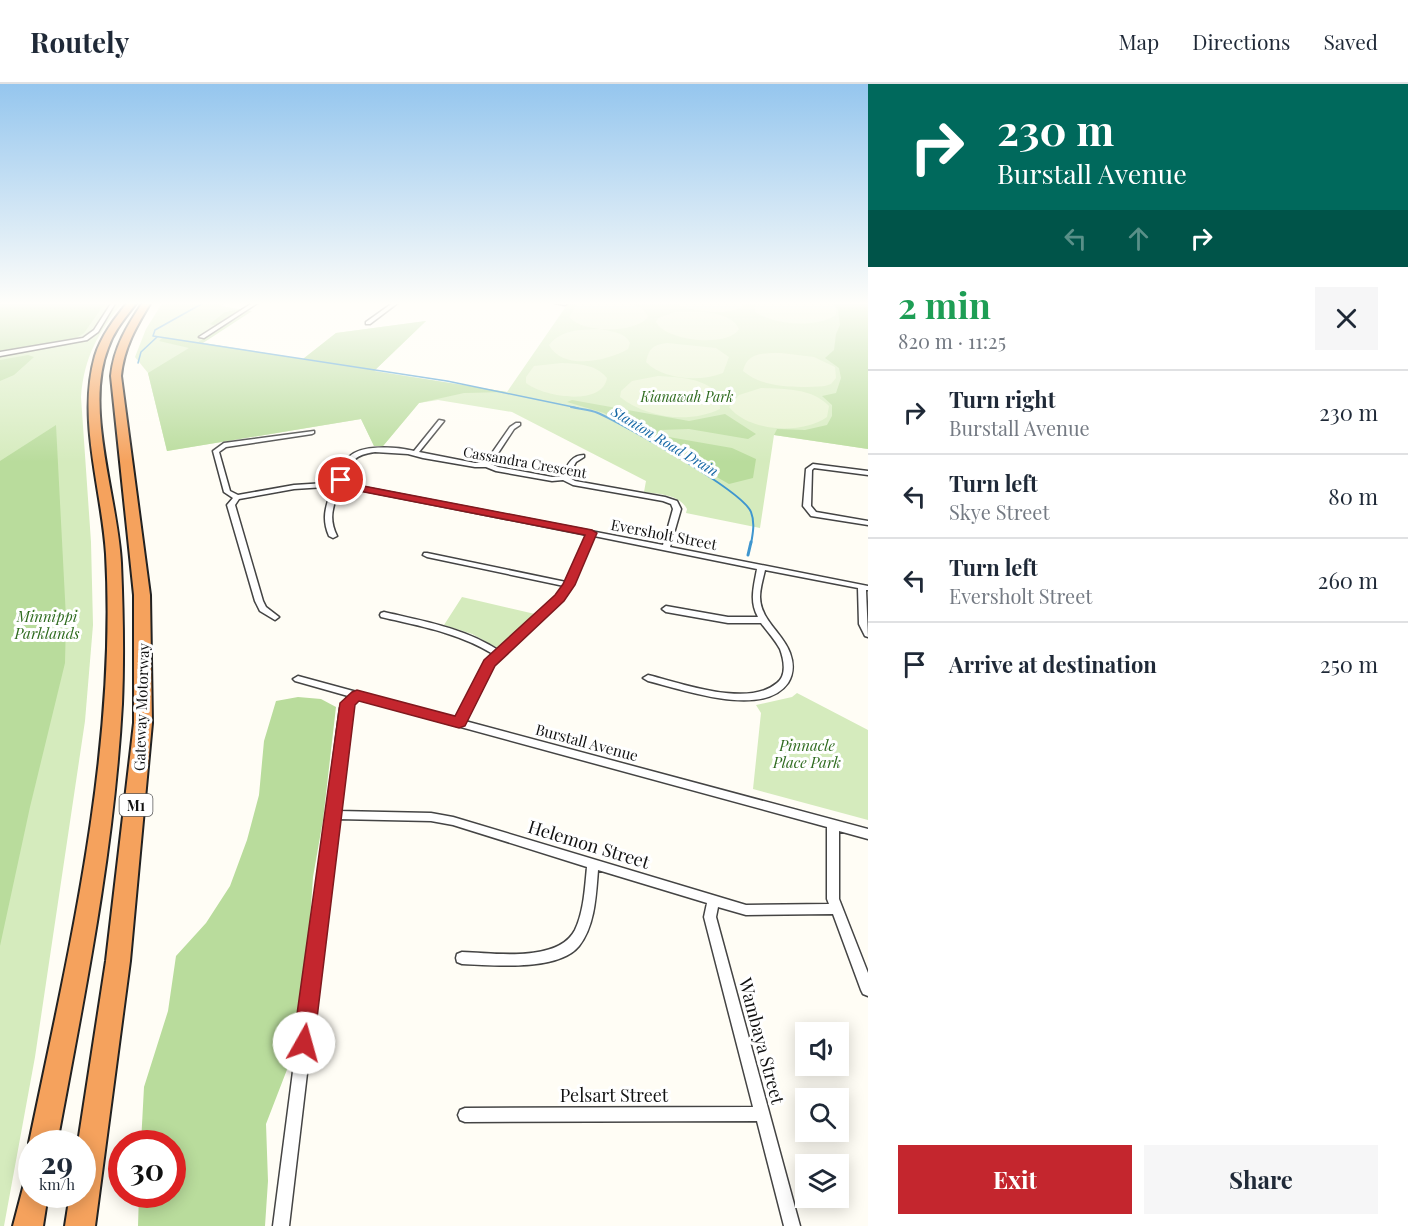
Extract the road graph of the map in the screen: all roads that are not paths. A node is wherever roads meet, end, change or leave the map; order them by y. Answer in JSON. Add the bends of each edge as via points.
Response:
{"nodes":[{"id":1,"x":102,"y":355,"type":"edge"},
{"id":2,"x":120,"y":355,"type":"edge"},
{"id":3,"x":128,"y":355,"type":"edge"},
{"id":4,"x":117,"y":382,"type":"junction"},
{"id":5,"x":441,"y":421,"type":"dead end"},
{"id":6,"x":518,"y":424,"type":"dead end"},
{"id":7,"x":312,"y":432,"type":"dead end"},
{"id":8,"x":416,"y":452,"type":"junction"},
{"id":9,"x":582,"y":456,"type":"dead end"},
{"id":10,"x":487,"y":465,"type":"junction"},
{"id":11,"x":868,"y":472,"type":"edge"},
{"id":12,"x":564,"y":478,"type":"junction"},
{"id":13,"x":341,"y":480,"type":"junction"},
{"id":14,"x":328,"y":485,"type":"junction"},
{"id":15,"x":349,"y":486,"type":"junction"},
{"id":16,"x":335,"y":492,"type":"junction"},
{"id":17,"x":237,"y":497,"type":"junction"},
{"id":18,"x":868,"y":523,"type":"edge"},
{"id":19,"x":592,"y":533,"type":"junction"},
{"id":20,"x":333,"y":536,"type":"dead end"},
{"id":21,"x":666,"y":548,"type":"junction"},
{"id":22,"x":427,"y":555,"type":"dead end"},
{"id":23,"x":761,"y":567,"type":"junction"},
{"id":24,"x":569,"y":585,"type":"junction"},
{"id":25,"x":865,"y":587,"type":"edge"},
{"id":26,"x":666,"y":609,"type":"dead end"},
{"id":27,"x":384,"y":615,"type":"dead end"},
{"id":28,"x":275,"y":617,"type":"dead end"},
{"id":29,"x":764,"y":620,"type":"junction"},
{"id":30,"x":868,"y":634,"type":"edge"},
{"id":31,"x":499,"y":654,"type":"junction"},
{"id":32,"x":648,"y":678,"type":"dead end"},
{"id":33,"x":298,"y":679,"type":"dead end"},
{"id":34,"x":357,"y":695,"type":"junction"},
{"id":35,"x":459,"y":723,"type":"junction"},
{"id":36,"x":332,"y":815,"type":"junction"},
{"id":37,"x":833,"y":824,"type":"junction"},
{"id":38,"x":868,"y":834,"type":"edge"},
{"id":39,"x":593,"y":864,"type":"junction"},
{"id":40,"x":714,"y":900,"type":"junction"},
{"id":41,"x":836,"y":909,"type":"junction"},
{"id":42,"x":462,"y":958,"type":"dead end"},
{"id":43,"x":865,"y":974,"type":"edge"},
{"id":44,"x":868,"y":990,"type":"edge"},
{"id":45,"x":762,"y":1114,"type":"junction"},
{"id":46,"x":465,"y":1115,"type":"dead end"},
{"id":47,"x":45,"y":1130,"type":"edge"},
{"id":48,"x":31,"y":1208,"type":"edge"},
{"id":49,"x":28,"y":1226,"type":"edge"},
{"id":50,"x":80,"y":1226,"type":"edge"},
{"id":51,"x":281,"y":1226,"type":"edge"},
{"id":52,"x":792,"y":1226,"type":"edge"}],
"edges":[{"from":1,"to":47,"type":"highway","name":"Gateway Motorway","number":"M1","via":[[95,405],[116,601],[112,722],[85,921]]},
{"from":2,"to":4,"type":"highway","name":"Gateway Motorway","number":"M1"},
{"from":3,"to":4,"type":"highway","via":[[122,378]]},
{"from":4,"to":50,"type":"highway","name":"Gateway Motorway","number":"M1","via":[[142,595],[143,723],[118,961]]},
{"from":5,"to":8,"type":"street"},
{"from":6,"to":10,"type":"street"},
{"from":7,"to":17,"type":"street","via":[[218,448],[227,492]]},
{"from":8,"to":10,"type":"street","name":"Cassandra Crescent"},
{"from":8,"to":13,"type":"street","name":"Cassandra Crescent","via":[[363,451],[350,459]]},
{"from":9,"to":12,"type":"street","via":[[573,461]]},
{"from":10,"to":12,"type":"street","name":"Cassandra Crescent"},
{"from":11,"to":18,"type":"street","via":[[813,466],[809,469],[807,506],[814,514]]},
{"from":12,"to":21,"type":"street","name":"Cassandra Crescent","via":[[674,503],[677,509]]},
{"from":13,"to":14,"type":"street"},
{"from":13,"to":15,"type":"street","name":"Eversholt Street"},
{"from":14,"to":16,"type":"street"},
{"from":14,"to":17,"type":"street"},
{"from":15,"to":16,"type":"street"},
{"from":15,"to":19,"type":"street","name":"Eversholt Street"},
{"from":16,"to":20,"type":"street","via":[[327,516]]},
{"from":17,"to":28,"type":"street","via":[[231,505],[259,601]]},
{"from":19,"to":21,"type":"street","name":"Eversholt Street"},
{"from":19,"to":24,"type":"street"},
{"from":21,"to":23,"type":"street","name":"Eversholt Street"},
{"from":22,"to":24,"type":"street"},
{"from":23,"to":25,"type":"street","name":"Eversholt Street"},
{"from":23,"to":29,"type":"street","via":[[756,598]]},
{"from":24,"to":31,"type":"street"},
{"from":25,"to":30,"type":"street","via":[[863,624]]},
{"from":26,"to":29,"type":"street","via":[[728,620]]},
{"from":27,"to":31,"type":"street","via":[[450,630]]},
{"from":29,"to":32,"type":"street","via":[[782,646],[789,667],[783,685],[772,692],[727,697]]},
{"from":31,"to":35,"type":"street","via":[[482,674]]},
{"from":33,"to":34,"type":"street","name":"Burstall Avenue"},
{"from":34,"to":35,"type":"street","name":"Burstall Avenue"},
{"from":34,"to":36,"type":"street","via":[[345,708]]},
{"from":35,"to":37,"type":"street","name":"Burstall Avenue"},
{"from":36,"to":39,"type":"street","name":"Helemon Street","via":[[431,817]]},
{"from":36,"to":51,"type":"street"},
{"from":37,"to":38,"type":"street","name":"Burstall Avenue"},
{"from":37,"to":41,"type":"street"},
{"from":39,"to":40,"type":"street","name":"Helemon Street"},
{"from":39,"to":42,"type":"street","via":[[586,916],[572,946],[553,956]]},
{"from":40,"to":41,"type":"street","name":"Helemon Street","via":[[746,910]]},
{"from":40,"to":45,"type":"street","name":"Wambaya Street","via":[[710,917]]},
{"from":41,"to":43,"type":"street"},
{"from":43,"to":44,"type":"street"},
{"from":45,"to":46,"type":"street","name":"Pelsart Street"},
{"from":45,"to":52,"type":"street","name":"Wambaya Street"},
{"from":48,"to":49,"type":"highway"}]}
